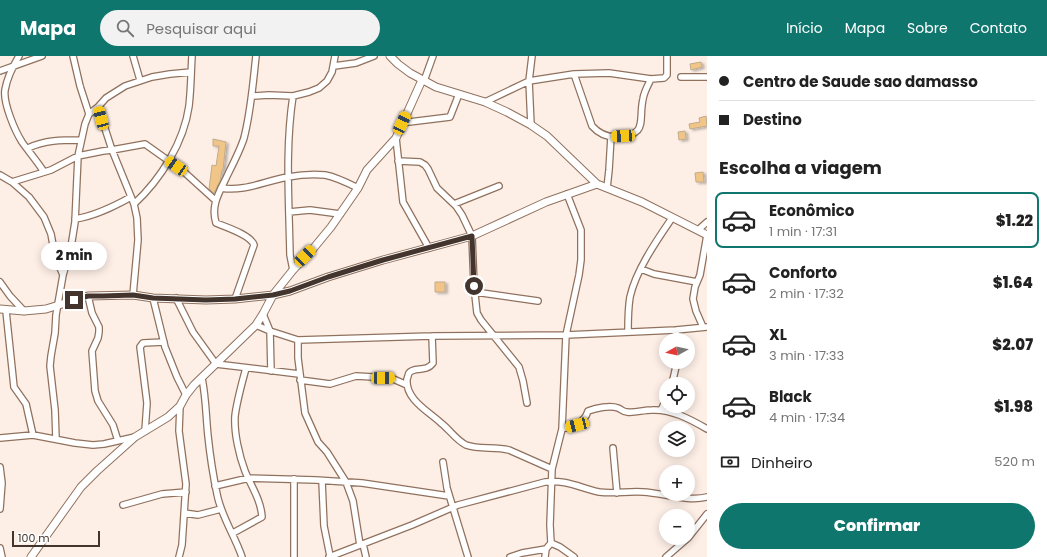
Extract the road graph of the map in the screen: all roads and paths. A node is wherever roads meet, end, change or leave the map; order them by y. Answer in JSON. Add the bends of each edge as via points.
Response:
{"nodes":[{"id":1,"x":20,"y":56,"type":"edge"},
{"id":2,"x":42,"y":56,"type":"edge"},
{"id":3,"x":73,"y":56,"type":"edge"},
{"id":4,"x":133,"y":56,"type":"edge"},
{"id":5,"x":192,"y":56,"type":"edge"},
{"id":6,"x":256,"y":56,"type":"edge"},
{"id":7,"x":335,"y":56,"type":"edge"},
{"id":8,"x":374,"y":56,"type":"edge"},
{"id":9,"x":390,"y":56,"type":"edge"},
{"id":10,"x":433,"y":56,"type":"edge"},
{"id":11,"x":532,"y":56,"type":"edge"},
{"id":12,"x":667,"y":56,"type":"edge"},
{"id":13,"x":13,"y":66,"type":"junction"},
{"id":14,"x":334,"y":66,"type":"junction"},
{"id":15,"x":0,"y":71,"type":"edge"},
{"id":16,"x":191,"y":72,"type":"junction"},
{"id":17,"x":574,"y":74,"type":"junction"},
{"id":18,"x":681,"y":77,"type":"dead end"},
{"id":19,"x":707,"y":77,"type":"edge"},
{"id":20,"x":651,"y":79,"type":"junction"},
{"id":21,"x":140,"y":80,"type":"junction"},
{"id":22,"x":423,"y":80,"type":"junction"},
{"id":23,"x":529,"y":81,"type":"junction"},
{"id":24,"x":459,"y":94,"type":"junction"},
{"id":25,"x":252,"y":96,"type":"junction"},
{"id":26,"x":293,"y":96,"type":"junction"},
{"id":27,"x":485,"y":102,"type":"junction"},
{"id":28,"x":98,"y":107,"type":"junction"},
{"id":29,"x":89,"y":114,"type":"junction"},
{"id":30,"x":402,"y":123,"type":"junction"},
{"id":31,"x":532,"y":125,"type":"junction"},
{"id":32,"x":611,"y":137,"type":"junction"},
{"id":33,"x":396,"y":138,"type":"junction"},
{"id":34,"x":80,"y":140,"type":"junction"},
{"id":35,"x":28,"y":148,"type":"junction"},
{"id":36,"x":112,"y":150,"type":"junction"},
{"id":37,"x":78,"y":156,"type":"junction"},
{"id":38,"x":169,"y":161,"type":"junction"},
{"id":39,"x":398,"y":161,"type":"junction"},
{"id":40,"x":44,"y":172,"type":"junction"},
{"id":41,"x":0,"y":175,"type":"edge"},
{"id":42,"x":289,"y":177,"type":"junction"},
{"id":43,"x":12,"y":182,"type":"junction"},
{"id":44,"x":597,"y":184,"type":"junction"},
{"id":45,"x":499,"y":186,"type":"dead end"},
{"id":46,"x":221,"y":188,"type":"junction"},
{"id":47,"x":358,"y":188,"type":"junction"},
{"id":48,"x":607,"y":188,"type":"junction"},
{"id":49,"x":567,"y":194,"type":"junction"},
{"id":50,"x":131,"y":197,"type":"junction"},
{"id":51,"x":215,"y":200,"type":"junction"},
{"id":52,"x":134,"y":204,"type":"junction"},
{"id":53,"x":454,"y":204,"type":"junction"},
{"id":54,"x":290,"y":212,"type":"junction"},
{"id":55,"x":340,"y":214,"type":"junction"},
{"id":56,"x":672,"y":218,"type":"junction"},
{"id":57,"x":75,"y":219,"type":"junction"},
{"id":58,"x":707,"y":222,"type":"edge"},
{"id":59,"x":698,"y":230,"type":"junction"},
{"id":60,"x":707,"y":235,"type":"edge"},
{"id":61,"x":472,"y":236,"type":"junction"},
{"id":62,"x":429,"y":248,"type":"junction"},
{"id":63,"x":641,"y":269,"type":"junction"},
{"id":64,"x":293,"y":270,"type":"junction"},
{"id":65,"x":63,"y":275,"type":"junction"},
{"id":66,"x":0,"y":282,"type":"edge"},
{"id":67,"x":697,"y":282,"type":"junction"},
{"id":68,"x":475,"y":292,"type":"junction"},
{"id":69,"x":133,"y":295,"type":"junction"},
{"id":70,"x":273,"y":295,"type":"junction"},
{"id":71,"x":88,"y":296,"type":"junction"},
{"id":72,"x":153,"y":298,"type":"junction"},
{"id":73,"x":176,"y":298,"type":"junction"},
{"id":74,"x":235,"y":299,"type":"junction"},
{"id":75,"x":538,"y":301,"type":"dead end"},
{"id":76,"x":58,"y":306,"type":"junction"},
{"id":77,"x":3,"y":310,"type":"edge"},
{"id":78,"x":24,"y":311,"type":"junction"},
{"id":79,"x":263,"y":314,"type":"junction"},
{"id":80,"x":256,"y":325,"type":"junction"},
{"id":81,"x":705,"y":327,"type":"edge"},
{"id":82,"x":676,"y":330,"type":"junction"},
{"id":83,"x":270,"y":332,"type":"junction"},
{"id":84,"x":628,"y":332,"type":"junction"},
{"id":85,"x":676,"y":333,"type":"edge"},
{"id":86,"x":566,"y":334,"type":"junction"},
{"id":87,"x":432,"y":336,"type":"junction"},
{"id":88,"x":494,"y":336,"type":"junction"},
{"id":89,"x":298,"y":340,"type":"junction"},
{"id":90,"x":164,"y":342,"type":"junction"},
{"id":91,"x":216,"y":364,"type":"junction"},
{"id":92,"x":246,"y":368,"type":"junction"},
{"id":93,"x":271,"y":371,"type":"junction"},
{"id":94,"x":300,"y":377,"type":"junction"},
{"id":95,"x":202,"y":378,"type":"junction"},
{"id":96,"x":407,"y":385,"type":"junction"},
{"id":97,"x":186,"y":395,"type":"junction"},
{"id":98,"x":527,"y":403,"type":"dead end"},
{"id":99,"x":180,"y":406,"type":"junction"},
{"id":100,"x":659,"y":410,"type":"edge"},
{"id":101,"x":671,"y":413,"type":"edge"},
{"id":102,"x":562,"y":429,"type":"junction"},
{"id":103,"x":707,"y":429,"type":"edge"},
{"id":104,"x":145,"y":431,"type":"junction"},
{"id":105,"x":33,"y":435,"type":"junction"},
{"id":106,"x":135,"y":437,"type":"junction"},
{"id":107,"x":0,"y":438,"type":"edge"},
{"id":108,"x":56,"y":439,"type":"junction"},
{"id":109,"x":118,"y":441,"type":"junction"},
{"id":110,"x":613,"y":448,"type":"dead end"},
{"id":111,"x":443,"y":462,"type":"dead end"},
{"id":112,"x":0,"y":467,"type":"edge"},
{"id":113,"x":552,"y":469,"type":"junction"},
{"id":114,"x":249,"y":478,"type":"junction"},
{"id":115,"x":294,"y":479,"type":"junction"},
{"id":116,"x":322,"y":481,"type":"junction"},
{"id":117,"x":551,"y":481,"type":"junction"},
{"id":118,"x":346,"y":482,"type":"junction"},
{"id":119,"x":215,"y":486,"type":"junction"},
{"id":120,"x":186,"y":492,"type":"junction"},
{"id":121,"x":617,"y":493,"type":"junction"},
{"id":122,"x":449,"y":496,"type":"junction"},
{"id":123,"x":707,"y":497,"type":"edge"},
{"id":124,"x":123,"y":505,"type":"dead end"},
{"id":125,"x":453,"y":507,"type":"junction"},
{"id":126,"x":0,"y":509,"type":"edge"},
{"id":127,"x":221,"y":509,"type":"junction"},
{"id":128,"x":184,"y":513,"type":"junction"},
{"id":129,"x":707,"y":514,"type":"edge"},
{"id":130,"x":695,"y":529,"type":"edge"},
{"id":131,"x":233,"y":533,"type":"junction"},
{"id":132,"x":551,"y":543,"type":"junction"},
{"id":133,"x":361,"y":544,"type":"junction"},
{"id":134,"x":680,"y":545,"type":"edge"},
{"id":135,"x":0,"y":548,"type":"edge"},
{"id":136,"x":546,"y":549,"type":"junction"},
{"id":137,"x":32,"y":556,"type":"edge"},
{"id":138,"x":2,"y":557,"type":"edge"},
{"id":139,"x":179,"y":557,"type":"edge"},
{"id":140,"x":242,"y":557,"type":"edge"},
{"id":141,"x":294,"y":557,"type":"edge"},
{"id":142,"x":329,"y":557,"type":"edge"},
{"id":143,"x":366,"y":557,"type":"edge"},
{"id":144,"x":468,"y":557,"type":"edge"},
{"id":145,"x":510,"y":557,"type":"edge"},
{"id":146,"x":545,"y":557,"type":"edge"},
{"id":147,"x":574,"y":557,"type":"edge"},
{"id":148,"x":666,"y":557,"type":"edge"}],
"edges":[{"from":1,"to":13,"type":"street"},
{"from":2,"to":13,"type":"street"},
{"from":3,"to":29,"type":"street"},
{"from":4,"to":21,"type":"street"},
{"from":5,"to":16,"type":"street"},
{"from":6,"to":25,"type":"street"},
{"from":7,"to":14,"type":"street"},
{"from":8,"to":14,"type":"street","via":[[356,63]]},
{"from":9,"to":22,"type":"street"},
{"from":10,"to":22,"type":"street"},
{"from":11,"to":23,"type":"street"},
{"from":12,"to":20,"type":"street","via":[[666,77]]},
{"from":13,"to":15,"type":"street"},
{"from":13,"to":35,"type":"street","via":[[5,95],[14,126]]},
{"from":14,"to":26,"type":"street","via":[[327,80],[319,88]]},
{"from":16,"to":21,"type":"street"},
{"from":16,"to":38,"type":"street","via":[[187,120]]},
{"from":17,"to":20,"type":"street","via":[[609,73]]},
{"from":17,"to":23,"type":"street"},
{"from":17,"to":32,"type":"street","via":[[592,126],[597,132]]},
{"from":18,"to":19,"type":"street"},
{"from":20,"to":32,"type":"street","via":[[643,98],[642,117],[637,132]]},
{"from":21,"to":28,"type":"street","via":[[106,98]]},
{"from":22,"to":24,"type":"street"},
{"from":22,"to":30,"type":"street"},
{"from":23,"to":27,"type":"street"},
{"from":23,"to":31,"type":"street"},
{"from":24,"to":27,"type":"street"},
{"from":24,"to":30,"type":"street","via":[[450,117]]},
{"from":25,"to":26,"type":"street"},
{"from":25,"to":46,"type":"street","via":[[243,139]]},
{"from":26,"to":42,"type":"street"},
{"from":27,"to":31,"type":"street"},
{"from":28,"to":29,"type":"street"},
{"from":28,"to":36,"type":"street"},
{"from":29,"to":34,"type":"street"},
{"from":30,"to":33,"type":"street"},
{"from":31,"to":44,"type":"street"},
{"from":32,"to":48,"type":"street"},
{"from":33,"to":39,"type":"street"},
{"from":33,"to":47,"type":"street","via":[[367,170]]},
{"from":34,"to":35,"type":"street","via":[[52,141]]},
{"from":34,"to":37,"type":"street"},
{"from":35,"to":40,"type":"street"},
{"from":36,"to":37,"type":"street"},
{"from":36,"to":38,"type":"street","via":[[145,144]]},
{"from":36,"to":50,"type":"street"},
{"from":37,"to":40,"type":"street"},
{"from":37,"to":57,"type":"street"},
{"from":38,"to":51,"type":"street","via":[[184,170]]},
{"from":38,"to":52,"type":"street","via":[[145,194]]},
{"from":39,"to":53,"type":"street","via":[[420,162],[425,165],[437,188]]},
{"from":39,"to":62,"type":"street","via":[[403,202]]},
{"from":40,"to":43,"type":"street"},
{"from":41,"to":43,"type":"street"},
{"from":42,"to":46,"type":"street","via":[[256,186],[230,190]]},
{"from":42,"to":47,"type":"street","via":[[327,176]]},
{"from":42,"to":54,"type":"street"},
{"from":43,"to":65,"type":"street","via":[[29,197],[44,218]]},
{"from":44,"to":48,"type":"street"},
{"from":44,"to":49,"type":"street"},
{"from":45,"to":53,"type":"street"},
{"from":46,"to":51,"type":"street"},
{"from":47,"to":55,"type":"street"},
{"from":48,"to":56,"type":"street"},
{"from":49,"to":61,"type":"street"},
{"from":49,"to":86,"type":"street","via":[[581,237],[579,275]]},
{"from":50,"to":52,"type":"street"},
{"from":50,"to":57,"type":"street","via":[[111,208]]},
{"from":51,"to":74,"type":"street","via":[[216,223],[249,238],[254,245]]},
{"from":52,"to":69,"type":"street","via":[[138,240]]},
{"from":53,"to":61,"type":"street"},
{"from":54,"to":55,"type":"street","via":[[310,210]]},
{"from":54,"to":64,"type":"street","via":[[290,255]]},
{"from":55,"to":64,"type":"street"},
{"from":56,"to":59,"type":"street"},
{"from":56,"to":63,"type":"street"},
{"from":57,"to":65,"type":"street"},
{"from":58,"to":59,"type":"street"},
{"from":59,"to":60,"type":"street"},
{"from":60,"to":67,"type":"street"},
{"from":61,"to":62,"type":"street"},
{"from":61,"to":68,"type":"street"},
{"from":62,"to":70,"type":"street"},
{"from":63,"to":67,"type":"street","via":[[669,278]]},
{"from":63,"to":84,"type":"street","via":[[630,297]]},
{"from":64,"to":70,"type":"street"},
{"from":65,"to":76,"type":"street"},
{"from":66,"to":78,"type":"street"},
{"from":67,"to":81,"type":"street","via":[[693,299]]},
{"from":68,"to":75,"type":"street"},
{"from":68,"to":88,"type":"street","via":[[480,320]]},
{"from":69,"to":71,"type":"street"},
{"from":69,"to":72,"type":"street"},
{"from":70,"to":74,"type":"street"},
{"from":70,"to":79,"type":"street"},
{"from":71,"to":76,"type":"street"},
{"from":71,"to":109,"type":"street","via":[[99,327],[92,351],[95,391],[98,401],[113,425]]},
{"from":72,"to":73,"type":"street"},
{"from":72,"to":90,"type":"street"},
{"from":73,"to":74,"type":"street"},
{"from":73,"to":91,"type":"street","via":[[197,338]]},
{"from":76,"to":78,"type":"street"},
{"from":76,"to":108,"type":"street","via":[[50,366]]},
{"from":77,"to":78,"type":"street"},
{"from":77,"to":105,"type":"street","via":[[14,387],[26,404]]},
{"from":79,"to":80,"type":"street"},
{"from":79,"to":83,"type":"street"},
{"from":80,"to":83,"type":"street"},
{"from":80,"to":91,"type":"street"},
{"from":81,"to":82,"type":"street"},
{"from":82,"to":84,"type":"street"},
{"from":82,"to":85,"type":"street"},
{"from":83,"to":89,"type":"street"},
{"from":83,"to":93,"type":"street"},
{"from":84,"to":86,"type":"street"},
{"from":86,"to":88,"type":"street"},
{"from":86,"to":102,"type":"street"},
{"from":87,"to":88,"type":"street"},
{"from":87,"to":89,"type":"street"},
{"from":87,"to":96,"type":"street","via":[[433,363],[427,368],[410,372]]},
{"from":88,"to":98,"type":"street","via":[[519,367]]},
{"from":89,"to":94,"type":"street"},
{"from":90,"to":97,"type":"street"},
{"from":90,"to":104,"type":"street","via":[[143,343],[140,347],[146,403]]},
{"from":91,"to":92,"type":"street"},
{"from":91,"to":95,"type":"street"},
{"from":92,"to":93,"type":"street"},
{"from":92,"to":114,"type":"street","via":[[235,424],[240,452]]},
{"from":93,"to":94,"type":"street"},
{"from":94,"to":96,"type":"street","via":[[330,384],[356,376],[392,378]]},
{"from":94,"to":118,"type":"street","via":[[305,413],[312,430]]},
{"from":95,"to":97,"type":"street"},
{"from":95,"to":119,"type":"street"},
{"from":96,"to":113,"type":"street","via":[[415,400],[458,440],[478,448],[509,450]]},
{"from":97,"to":99,"type":"street"},
{"from":99,"to":104,"type":"street"},
{"from":99,"to":120,"type":"street","via":[[179,431]]},
{"from":100,"to":102,"type":"street","via":[[625,412],[612,407],[592,410],[588,411],[577,425]]},
{"from":101,"to":103,"type":"street"},
{"from":102,"to":113,"type":"street"},
{"from":104,"to":106,"type":"street"},
{"from":105,"to":107,"type":"street"},
{"from":105,"to":108,"type":"street"},
{"from":106,"to":109,"type":"street"},
{"from":106,"to":137,"type":"street","via":[[81,487]]},
{"from":108,"to":109,"type":"street","via":[[93,445]]},
{"from":110,"to":121,"type":"street"},
{"from":111,"to":122,"type":"street"},
{"from":112,"to":126,"type":"street"},
{"from":113,"to":117,"type":"street"},
{"from":114,"to":115,"type":"street"},
{"from":114,"to":119,"type":"street"},
{"from":114,"to":131,"type":"street","via":[[256,491],[262,517]]},
{"from":115,"to":116,"type":"street"},
{"from":115,"to":141,"type":"street"},
{"from":116,"to":118,"type":"street"},
{"from":116,"to":142,"type":"street","via":[[324,526]]},
{"from":117,"to":121,"type":"street","via":[[566,482],[600,492]]},
{"from":117,"to":125,"type":"street"},
{"from":117,"to":132,"type":"street"},
{"from":118,"to":122,"type":"street"},
{"from":118,"to":133,"type":"street","via":[[354,501]]},
{"from":119,"to":127,"type":"street"},
{"from":120,"to":124,"type":"street","via":[[162,494]]},
{"from":120,"to":128,"type":"street"},
{"from":121,"to":123,"type":"street","via":[[642,492],[697,499]]},
{"from":122,"to":125,"type":"street"},
{"from":125,"to":133,"type":"street"},
{"from":125,"to":144,"type":"street"},
{"from":127,"to":128,"type":"street","via":[[198,515]]},
{"from":127,"to":131,"type":"street"},
{"from":128,"to":139,"type":"street"},
{"from":129,"to":130,"type":"street"},
{"from":131,"to":140,"type":"street"},
{"from":132,"to":136,"type":"street"},
{"from":132,"to":147,"type":"street"},
{"from":133,"to":142,"type":"street"},
{"from":133,"to":143,"type":"street"},
{"from":134,"to":148,"type":"street"},
{"from":135,"to":138,"type":"street"},
{"from":136,"to":145,"type":"street"},
{"from":136,"to":146,"type":"street"}]}
